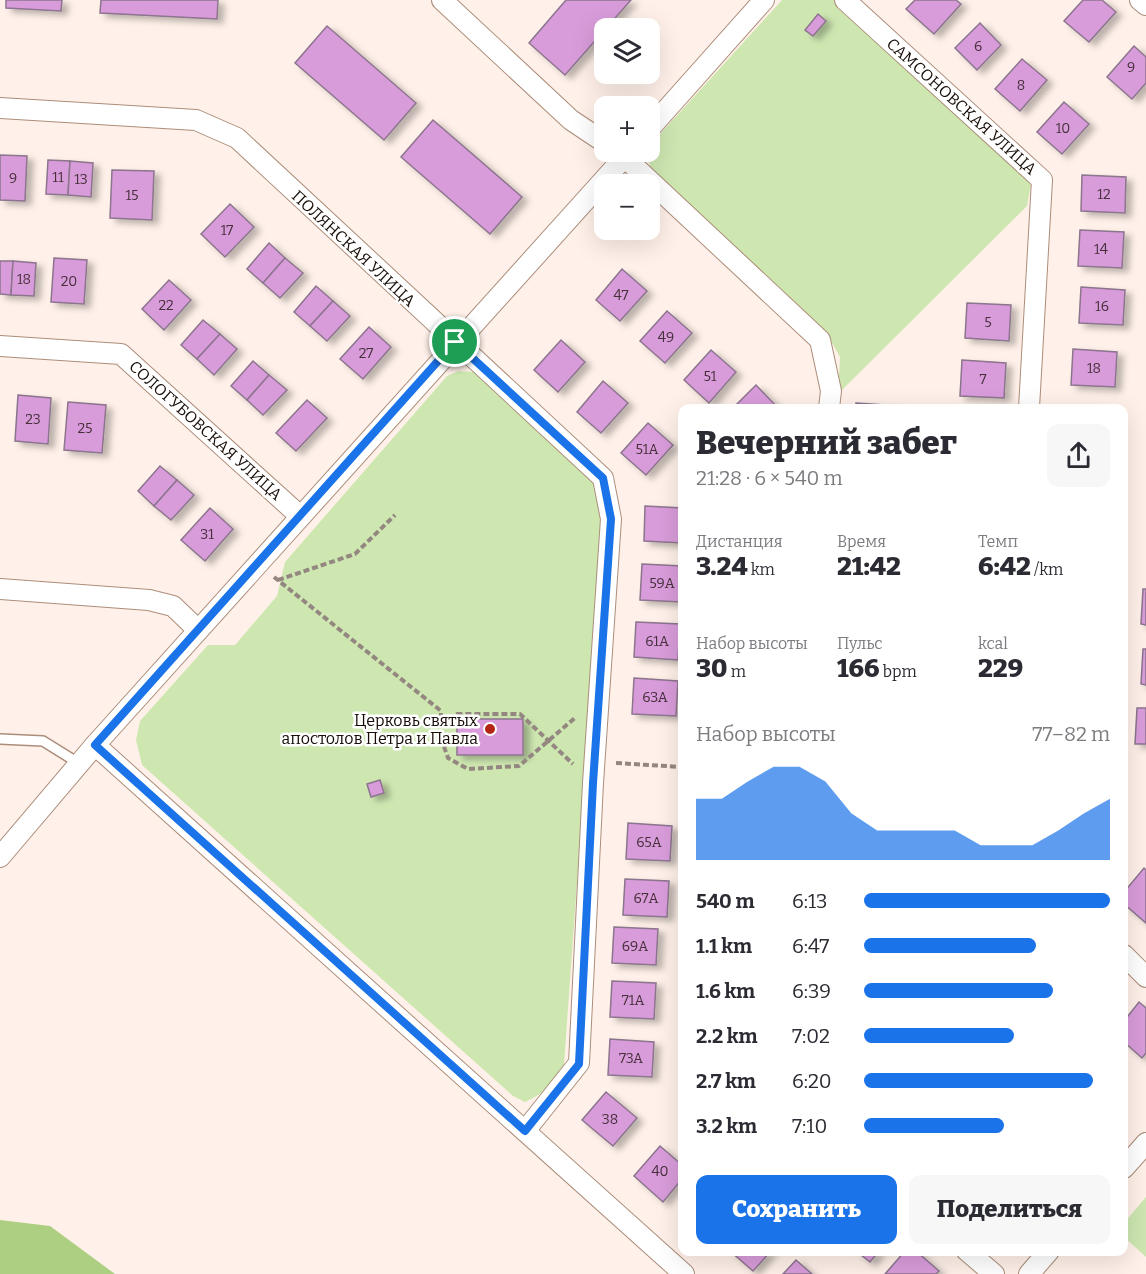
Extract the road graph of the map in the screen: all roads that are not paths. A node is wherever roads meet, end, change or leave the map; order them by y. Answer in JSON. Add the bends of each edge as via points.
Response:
{"nodes":[{"id":1,"x":764,"y":0,"type":"edge"},
{"id":2,"x":845,"y":0,"type":"edge"},
{"id":3,"x":1140,"y":0,"type":"edge"},
{"id":4,"x":445,"y":1,"type":"edge"},
{"id":5,"x":1146,"y":5,"type":"edge"},
{"id":6,"x":0,"y":108,"type":"edge"},
{"id":7,"x":660,"y":117,"type":"edge"},
{"id":8,"x":594,"y":135,"type":"edge"},
{"id":9,"x":616,"y":162,"type":"edge"},
{"id":10,"x":633,"y":162,"type":"edge"},
{"id":11,"x":455,"y":342,"type":"junction"},
{"id":12,"x":0,"y":346,"type":"edge"},
{"id":13,"x":829,"y":404,"type":"edge"},
{"id":14,"x":1029,"y":404,"type":"edge"},
{"id":15,"x":300,"y":516,"type":"junction"},
{"id":16,"x":0,"y":589,"type":"edge"},
{"id":17,"x":198,"y":630,"type":"junction"},
{"id":18,"x":0,"y":739,"type":"edge"},
{"id":19,"x":95,"y":745,"type":"junction"},
{"id":20,"x":80,"y":764,"type":"junction"},
{"id":21,"x":0,"y":857,"type":"edge"},
{"id":22,"x":1128,"y":960,"type":"edge"},
{"id":23,"x":1146,"y":977,"type":"edge"},
{"id":24,"x":525,"y":1131,"type":"junction"},
{"id":25,"x":1146,"y":1143,"type":"edge"},
{"id":26,"x":1128,"y":1163,"type":"edge"},
{"id":27,"x":974,"y":1256,"type":"edge"},
{"id":28,"x":1045,"y":1256,"type":"edge"},
{"id":29,"x":684,"y":1274,"type":"edge"},
{"id":30,"x":994,"y":1274,"type":"edge"},
{"id":31,"x":1029,"y":1274,"type":"edge"}],
"edges":[{"from":1,"to":7,"type":"street"},
{"from":2,"to":14,"type":"street","name":"САМСОНОВСКАЯ УЛИЦА","via":[[1042,180]]},
{"from":3,"to":5,"type":"street"},
{"from":4,"to":8,"type":"street","via":[[571,120]]},
{"from":6,"to":11,"type":"street","name":"ПОЛЯНСКАЯ УЛИЦА","via":[[196,120],[237,138]]},
{"from":9,"to":11,"type":"street"},
{"from":10,"to":13,"type":"street","via":[[820,340],[831,391]]},
{"from":11,"to":15,"type":"street"},
{"from":11,"to":24,"type":"street","name":"ПОЛЯНСКАЯ УЛИЦА","via":[[603,478],[611,519],[579,1064]]},
{"from":12,"to":15,"type":"street","name":"СОЛОГУБОВСКАЯ УЛИЦА","via":[[121,354]]},
{"from":15,"to":17,"type":"street"},
{"from":16,"to":17,"type":"street","via":[[149,600],[173,606]]},
{"from":17,"to":19,"type":"street"},
{"from":18,"to":20,"type":"lane","via":[[43,741]]},
{"from":19,"to":20,"type":"street"},
{"from":19,"to":24,"type":"street"},
{"from":20,"to":21,"type":"street"},
{"from":22,"to":23,"type":"street"},
{"from":24,"to":29,"type":"street"},
{"from":25,"to":26,"type":"street"},
{"from":27,"to":30,"type":"street"},
{"from":28,"to":31,"type":"street"}]}
